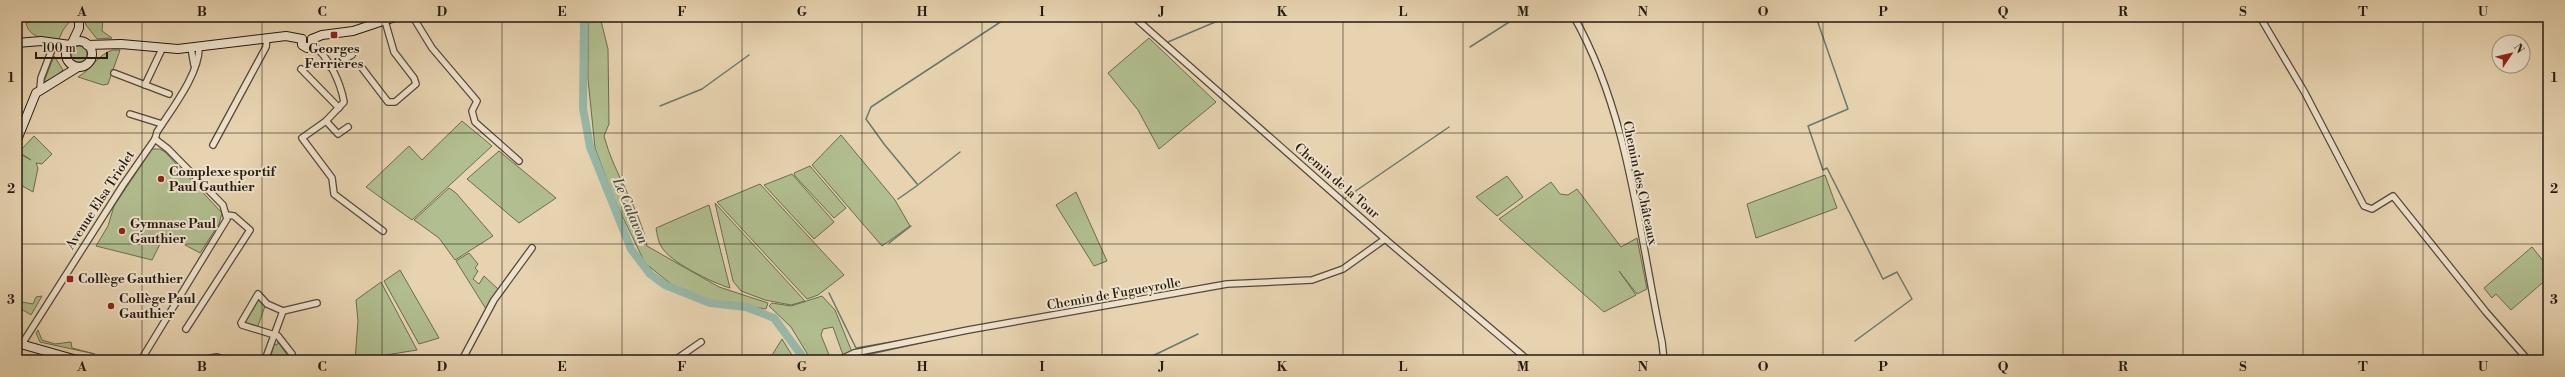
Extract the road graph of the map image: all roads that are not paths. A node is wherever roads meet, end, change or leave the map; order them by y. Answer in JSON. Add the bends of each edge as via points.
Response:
{"nodes":[{"id":1,"x":79,"y":17,"type":"edge"},
{"id":2,"x":396,"y":17,"type":"edge"},
{"id":3,"x":413,"y":17,"type":"edge"},
{"id":4,"x":1134,"y":17,"type":"edge"},
{"id":5,"x":1574,"y":17,"type":"edge"},
{"id":6,"x":2260,"y":17,"type":"edge"},
{"id":7,"x":385,"y":21,"type":"junction"},
{"id":8,"x":78,"y":28,"type":"junction"},
{"id":9,"x":267,"y":38,"type":"junction"},
{"id":10,"x":312,"y":42,"type":"junction"},
{"id":11,"x":17,"y":43,"type":"edge"},
{"id":12,"x":54,"y":44,"type":"junction"},
{"id":13,"x":71,"y":44,"type":"junction"},
{"id":14,"x":86,"y":44,"type":"junction"},
{"id":15,"x":105,"y":45,"type":"junction"},
{"id":16,"x":195,"y":48,"type":"junction"},
{"id":17,"x":162,"y":49,"type":"junction"},
{"id":18,"x":352,"y":55,"type":"dead end"},
{"id":19,"x":91,"y":56,"type":"junction"},
{"id":20,"x":67,"y":58,"type":"junction"},
{"id":21,"x":78,"y":67,"type":"junction"},
{"id":22,"x":330,"y":67,"type":"junction"},
{"id":23,"x":362,"y":68,"type":"dead end"},
{"id":24,"x":301,"y":69,"type":"dead end"},
{"id":25,"x":114,"y":73,"type":"dead end"},
{"id":26,"x":56,"y":80,"type":"junction"},
{"id":27,"x":145,"y":85,"type":"junction"},
{"id":28,"x":40,"y":89,"type":"junction"},
{"id":29,"x":168,"y":94,"type":"dead end"},
{"id":30,"x":339,"y":108,"type":"junction"},
{"id":31,"x":130,"y":114,"type":"dead end"},
{"id":32,"x":326,"y":121,"type":"junction"},
{"id":33,"x":162,"y":124,"type":"junction"},
{"id":34,"x":348,"y":127,"type":"dead end"},
{"id":35,"x":17,"y":140,"type":"edge"},
{"id":36,"x":155,"y":140,"type":"junction"},
{"id":37,"x":213,"y":145,"type":"dead end"},
{"id":38,"x":519,"y":161,"type":"dead end"},
{"id":39,"x":227,"y":215,"type":"junction"},
{"id":40,"x":382,"y":231,"type":"dead end"},
{"id":41,"x":1385,"y":239,"type":"junction"},
{"id":42,"x":532,"y":248,"type":"dead end"},
{"id":43,"x":317,"y":303,"type":"dead end"},
{"id":44,"x":283,"y":311,"type":"junction"},
{"id":45,"x":186,"y":329,"type":"dead end"},
{"id":46,"x":272,"y":336,"type":"junction"},
{"id":47,"x":701,"y":342,"type":"dead end"},
{"id":48,"x":19,"y":343,"type":"edge"},
{"id":49,"x":145,"y":353,"type":"junction"},
{"id":50,"x":75,"y":360,"type":"edge"},
{"id":51,"x":141,"y":360,"type":"edge"},
{"id":52,"x":145,"y":360,"type":"edge"},
{"id":53,"x":201,"y":360,"type":"edge"},
{"id":54,"x":225,"y":360,"type":"edge"},
{"id":55,"x":265,"y":360,"type":"edge"},
{"id":56,"x":293,"y":360,"type":"edge"},
{"id":57,"x":462,"y":360,"type":"edge"},
{"id":58,"x":675,"y":360,"type":"edge"},
{"id":59,"x":839,"y":360,"type":"edge"},
{"id":60,"x":1528,"y":360,"type":"edge"},
{"id":61,"x":1664,"y":360,"type":"edge"},
{"id":62,"x":2528,"y":360,"type":"edge"}],
"edges":[{"from":1,"to":8,"type":"street"},
{"from":2,"to":7,"type":"street"},
{"from":3,"to":38,"type":"street","via":[[432,48],[477,100],[472,110],[475,122]]},
{"from":4,"to":41,"type":"street","name":"Chemin de la Tour"},
{"from":5,"to":61,"type":"street","name":"Chemin des Châteaux","via":[[1600,69],[1615,117]]},
{"from":6,"to":62,"type":"street","via":[[2305,93],[2364,206],[2372,209],[2393,196],[2477,302]]},
{"from":7,"to":10,"type":"street","via":[[353,31],[322,35]]},
{"from":7,"to":23,"type":"street","via":[[394,52],[416,84],[391,103],[385,99]]},
{"from":8,"to":13,"type":"street"},
{"from":8,"to":14,"type":"street"},
{"from":9,"to":10,"type":"street","via":[[290,36],[302,40],[307,37]]},
{"from":9,"to":16,"type":"street"},
{"from":9,"to":37,"type":"street","via":[[266,47]]},
{"from":10,"to":22,"type":"street"},
{"from":11,"to":12,"type":"street"},
{"from":12,"to":13,"type":"street"},
{"from":12,"to":20,"type":"street"},
{"from":12,"to":28,"type":"street","via":[[41,78]]},
{"from":13,"to":14,"type":"street"},
{"from":13,"to":20,"type":"street"},
{"from":14,"to":15,"type":"street"},
{"from":14,"to":19,"type":"street"},
{"from":15,"to":17,"type":"street","via":[[121,44]]},
{"from":15,"to":19,"type":"street"},
{"from":16,"to":17,"type":"street"},
{"from":16,"to":33,"type":"street","name":"Avenue Elsa Triolet","via":[[194,67]]},
{"from":17,"to":27,"type":"street"},
{"from":18,"to":22,"type":"street"},
{"from":19,"to":21,"type":"street","via":[[86,64]]},
{"from":20,"to":21,"type":"street"},
{"from":20,"to":26,"type":"street","via":[[64,72]]},
{"from":21,"to":26,"type":"street"},
{"from":22,"to":30,"type":"street","via":[[343,96],[344,102]]},
{"from":24,"to":30,"type":"street"},
{"from":25,"to":27,"type":"street"},
{"from":26,"to":28,"type":"street"},
{"from":27,"to":29,"type":"street"},
{"from":28,"to":35,"type":"street","via":[[35,95]]},
{"from":30,"to":32,"type":"street"},
{"from":31,"to":33,"type":"street"},
{"from":32,"to":34,"type":"street","via":[[338,134]]},
{"from":32,"to":40,"type":"street","via":[[302,138],[332,178],[334,194]]},
{"from":33,"to":36,"type":"street","name":"Avenue Elsa Triolet"},
{"from":36,"to":39,"type":"street","via":[[168,148],[223,205]]},
{"from":36,"to":48,"type":"street","name":"Avenue Elsa Triolet","via":[[127,178]]},
{"from":39,"to":45,"type":"street","via":[[234,216],[250,230]]},
{"from":39,"to":49,"type":"street","via":[[226,224]]},
{"from":41,"to":59,"type":"street","name":"Chemin de Fugueyrolle","via":[[1343,268],[1312,280],[1227,284],[968,330],[854,353]]},
{"from":41,"to":60,"type":"street","name":"Chemin de la Tour"},
{"from":42,"to":57,"type":"street","via":[[494,300]]},
{"from":43,"to":44,"type":"street"},
{"from":44,"to":46,"type":"street"},
{"from":44,"to":46,"type":"street","via":[[267,304],[258,294],[241,323]]},
{"from":46,"to":55,"type":"street"},
{"from":46,"to":56,"type":"street","via":[[278,336],[292,354]]},
{"from":47,"to":58,"type":"street"},
{"from":48,"to":50,"type":"street"},
{"from":49,"to":51,"type":"street"},
{"from":49,"to":52,"type":"street"},
{"from":53,"to":54,"type":"street","via":[[217,357]]}]}
